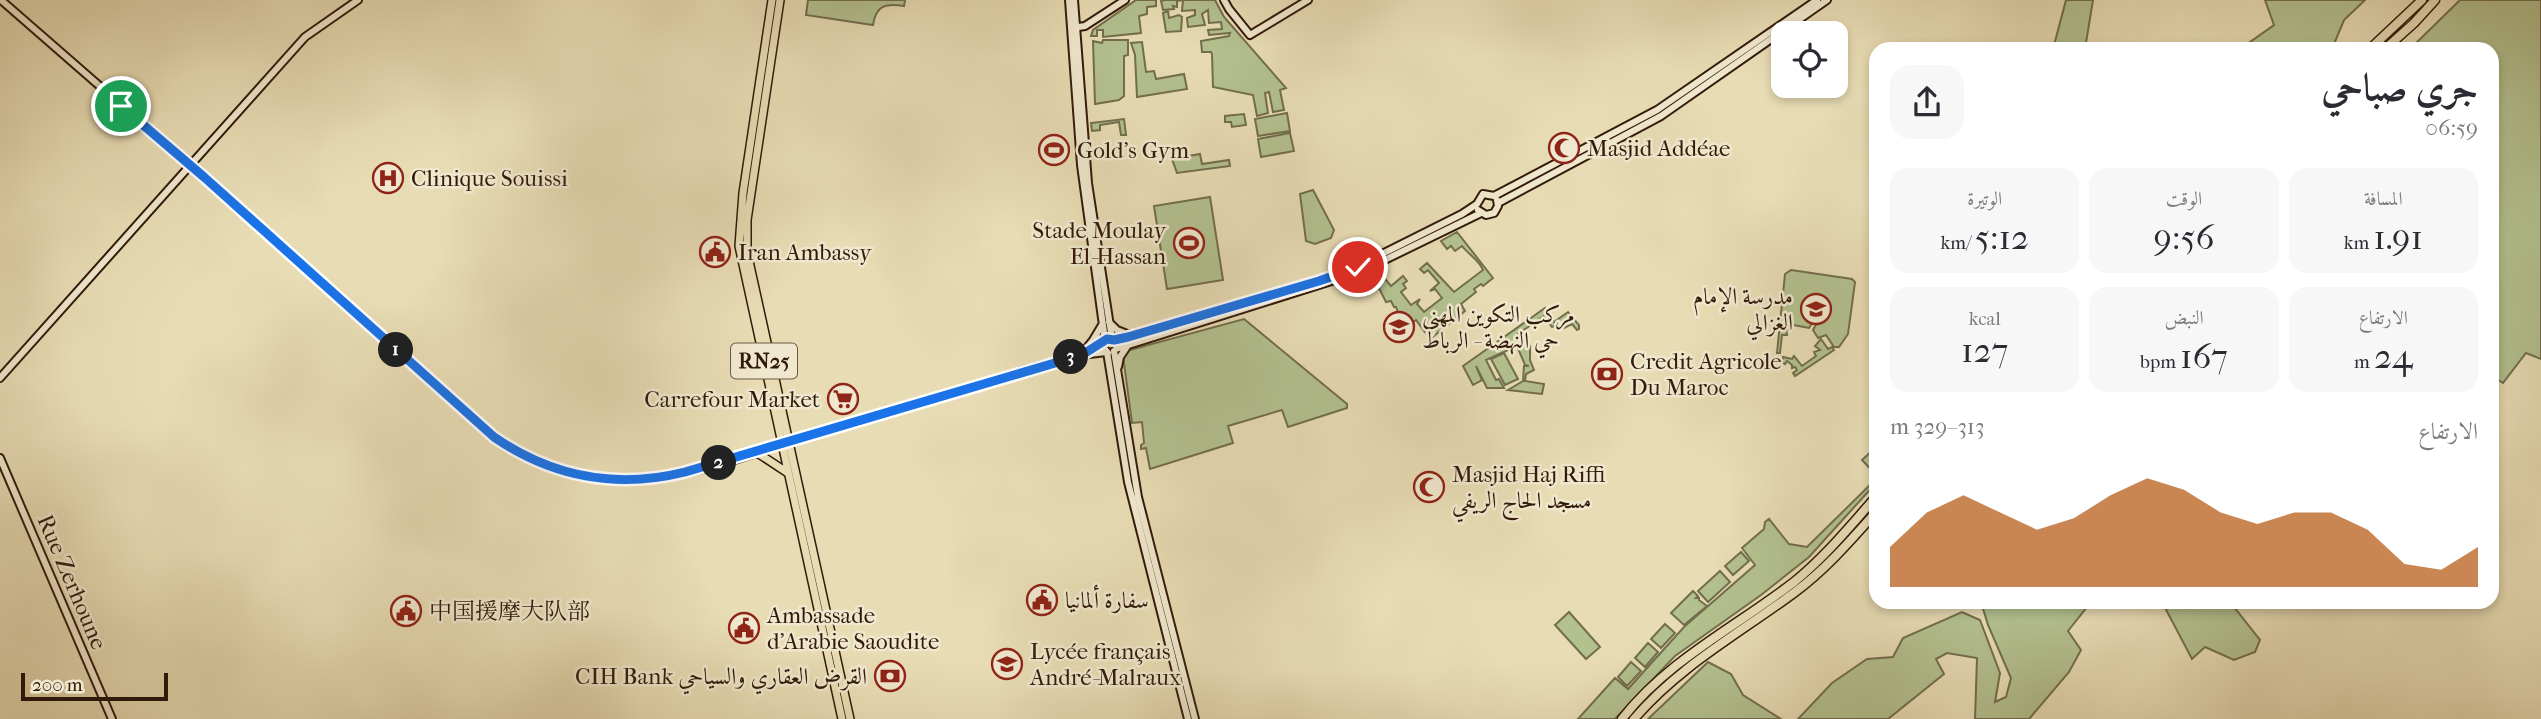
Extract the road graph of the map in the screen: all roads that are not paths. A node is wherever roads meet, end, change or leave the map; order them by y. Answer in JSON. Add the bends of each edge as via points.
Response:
{"nodes":[{"id":1,"x":1,"y":0,"type":"edge"},
{"id":2,"x":358,"y":0,"type":"edge"},
{"id":3,"x":772,"y":0,"type":"edge"},
{"id":4,"x":779,"y":0,"type":"edge"},
{"id":5,"x":1071,"y":0,"type":"edge"},
{"id":6,"x":1125,"y":0,"type":"edge"},
{"id":7,"x":1224,"y":0,"type":"edge"},
{"id":8,"x":1308,"y":0,"type":"edge"},
{"id":9,"x":1817,"y":0,"type":"edge"},
{"id":10,"x":1827,"y":0,"type":"edge"},
{"id":11,"x":2422,"y":0,"type":"edge"},
{"id":12,"x":2435,"y":0,"type":"edge"},
{"id":13,"x":1073,"y":28,"type":"junction"},
{"id":14,"x":2377,"y":42,"type":"edge"},
{"id":15,"x":2393,"y":42,"type":"edge"},
{"id":16,"x":191,"y":166,"type":"junction"},
{"id":17,"x":1494,"y":196,"type":"junction"},
{"id":18,"x":1498,"y":203,"type":"junction"},
{"id":19,"x":1476,"y":204,"type":"junction"},
{"id":20,"x":1481,"y":213,"type":"junction"},
{"id":21,"x":1105,"y":322,"type":"junction"},
{"id":22,"x":1134,"y":336,"type":"junction"},
{"id":23,"x":1109,"y":340,"type":"junction"},
{"id":24,"x":1129,"y":344,"type":"junction"},
{"id":25,"x":1111,"y":351,"type":"junction"},
{"id":26,"x":1082,"y":355,"type":"junction"},
{"id":27,"x":1109,"y":368,"type":"junction"},
{"id":28,"x":1116,"y":372,"type":"junction"},
{"id":29,"x":0,"y":378,"type":"edge"},
{"id":30,"x":786,"y":443,"type":"junction"},
{"id":31,"x":756,"y":452,"type":"junction"},
{"id":32,"x":0,"y":458,"type":"edge"},
{"id":33,"x":788,"y":473,"type":"junction"},
{"id":34,"x":1869,"y":504,"type":"edge"},
{"id":35,"x":1869,"y":520,"type":"edge"},
{"id":36,"x":112,"y":719,"type":"edge"},
{"id":37,"x":842,"y":719,"type":"edge"},
{"id":38,"x":850,"y":719,"type":"edge"},
{"id":39,"x":1188,"y":719,"type":"edge"},
{"id":40,"x":1195,"y":719,"type":"edge"},
{"id":41,"x":1622,"y":719,"type":"edge"},
{"id":42,"x":1634,"y":719,"type":"edge"}],
"edges":[{"from":1,"to":16,"type":"main road"},
{"from":2,"to":16,"type":"main road","via":[[306,37]]},
{"from":3,"to":30,"type":"main road","number":"RN25","via":[[739,237],[741,262]]},
{"from":4,"to":30,"type":"main road","number":"RN25","via":[[746,236]]},
{"from":5,"to":13,"type":"main road"},
{"from":6,"to":13,"type":"main road","via":[[1093,22]]},
{"from":7,"to":8,"type":"main road","via":[[1250,35]]},
{"from":9,"to":17,"type":"main road","via":[[1657,110]]},
{"from":10,"to":18,"type":"main road","via":[[1661,116]]},
{"from":11,"to":14,"type":"highway"},
{"from":12,"to":15,"type":"highway"},
{"from":13,"to":21,"type":"main road","via":[[1081,165]]},
{"from":16,"to":29,"type":"main road"},
{"from":16,"to":31,"type":"main road","via":[[494,437],[520,453],[576,475],[623,481],[674,475]]},
{"from":17,"to":18,"type":"main road"},
{"from":17,"to":19,"type":"main road","via":[[1483,194]]},
{"from":18,"to":20,"type":"main road","via":[[1494,213]]},
{"from":19,"to":20,"type":"main road"},
{"from":19,"to":22,"type":"main road","via":[[1342,274]]},
{"from":20,"to":24,"type":"main road","via":[[1360,272]]},
{"from":21,"to":22,"type":"main road"},
{"from":21,"to":23,"type":"main road"},
{"from":21,"to":26,"type":"main road"},
{"from":22,"to":23,"type":"main road"},
{"from":23,"to":25,"type":"main road"},
{"from":23,"to":25,"type":"main road","via":[[1102,347]]},
{"from":23,"to":26,"type":"main road"},
{"from":24,"to":25,"type":"main road"},
{"from":24,"to":28,"type":"main road"},
{"from":25,"to":26,"type":"main road"},
{"from":25,"to":27,"type":"main road"},
{"from":25,"to":28,"type":"main road"},
{"from":26,"to":27,"type":"main road","via":[[1099,359]]},
{"from":26,"to":30,"type":"main road"},
{"from":27,"to":39,"type":"main road","via":[[1130,494]]},
{"from":28,"to":40,"type":"main road","via":[[1138,496]]},
{"from":30,"to":31,"type":"main road"},
{"from":30,"to":33,"type":"main road","number":"RN25"},
{"from":30,"to":38,"type":"main road","number":"RN25"},
{"from":31,"to":33,"type":"main road"},
{"from":32,"to":36,"type":"main road","name":"Rue Zerhoune"},
{"from":33,"to":37,"type":"main road","number":"RN25"},
{"from":34,"to":41,"type":"highway","via":[[1812,567],[1657,680]]},
{"from":35,"to":42,"type":"highway","via":[[1827,566],[1683,671]]}]}
